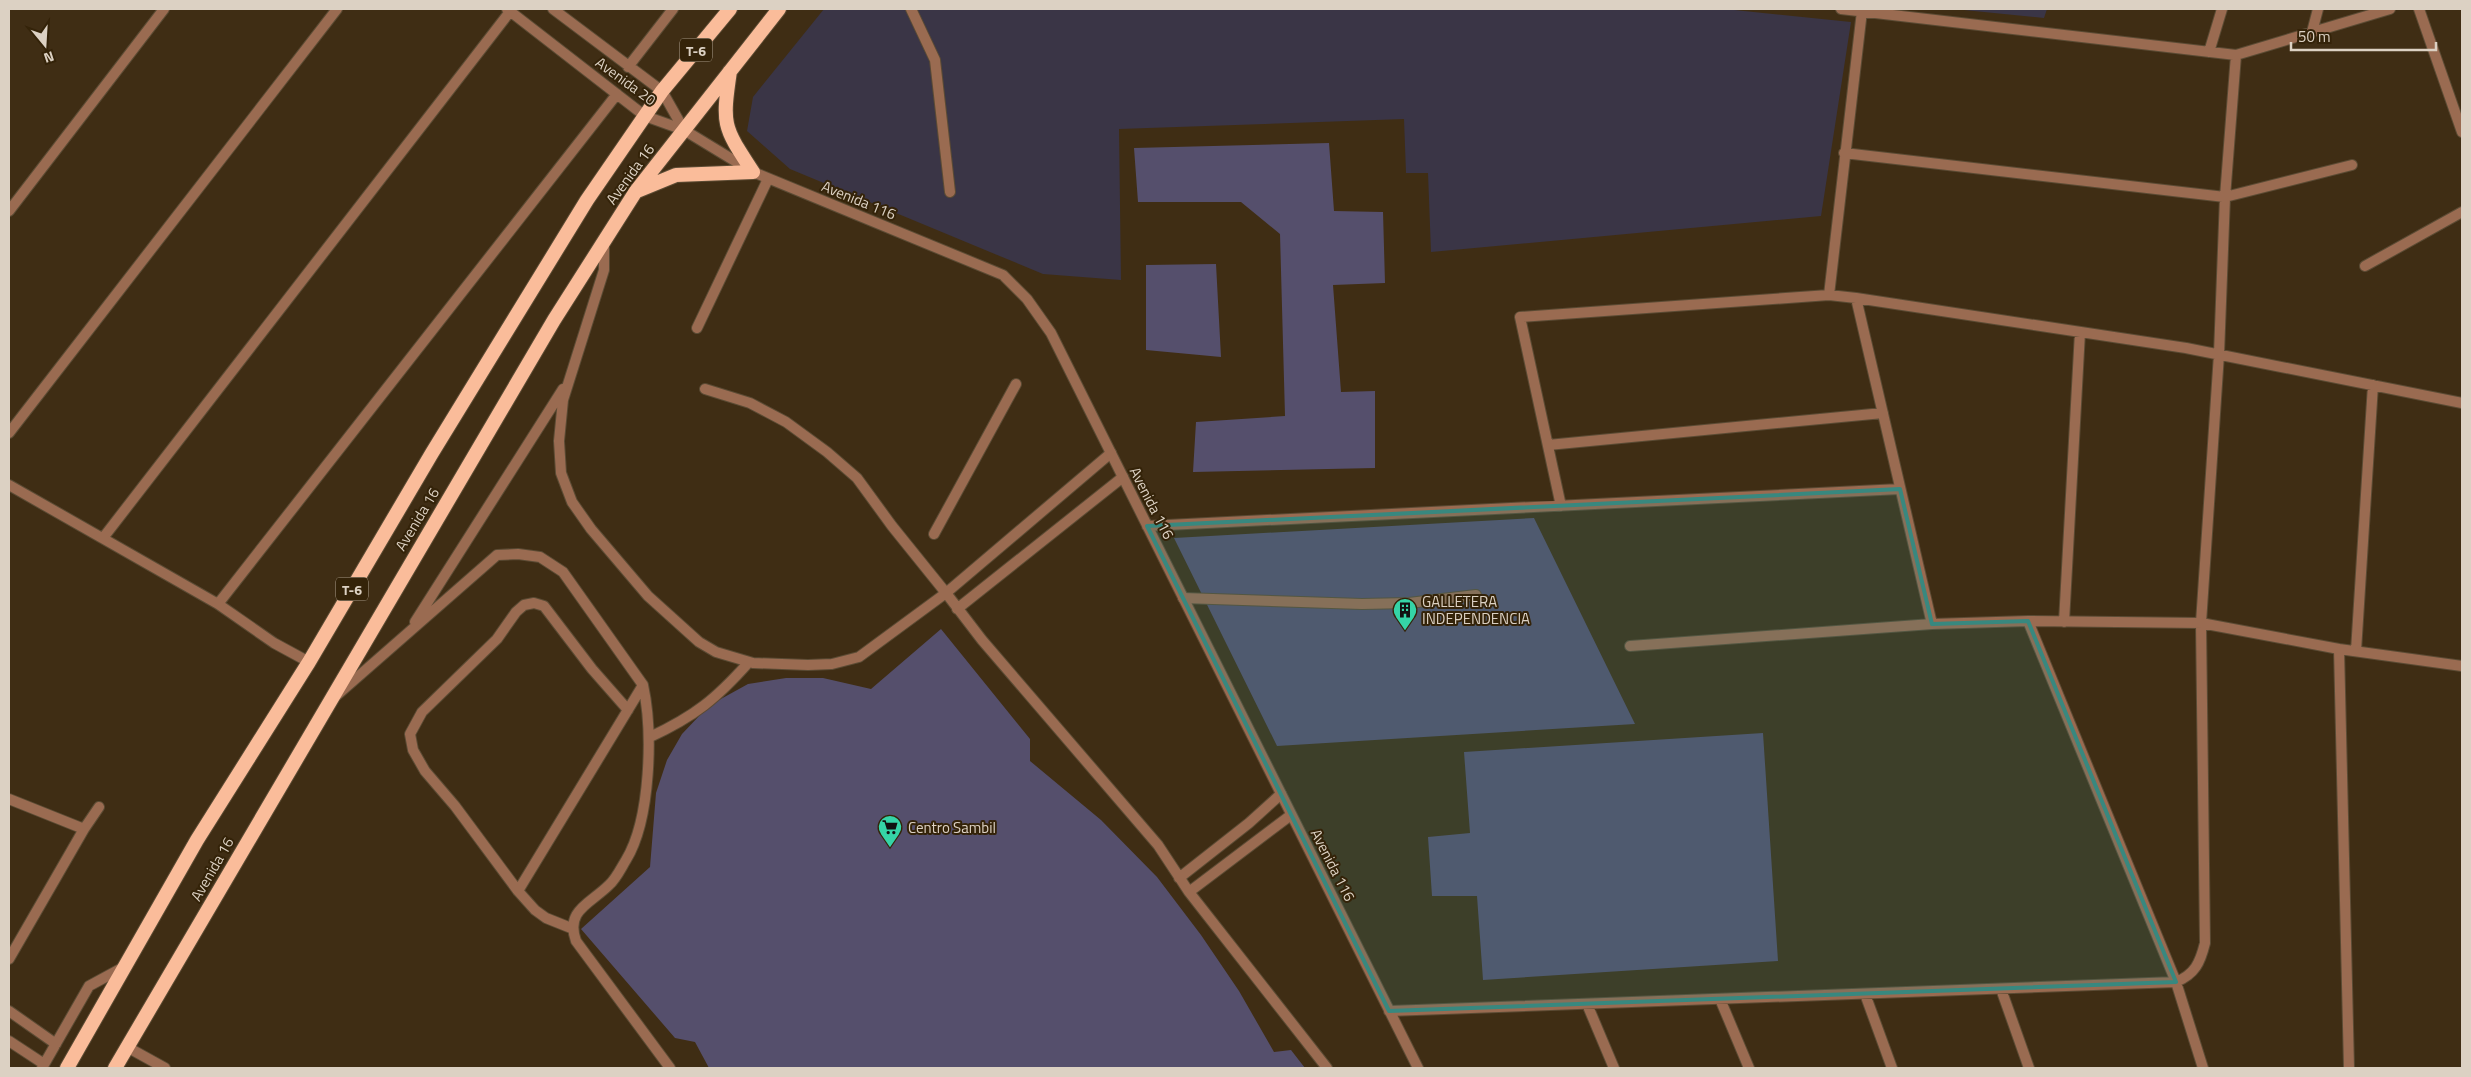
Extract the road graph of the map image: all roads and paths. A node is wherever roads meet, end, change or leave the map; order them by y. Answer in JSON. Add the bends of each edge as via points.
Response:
{"nodes":[{"id":1,"x":164,"y":9,"type":"edge"},
{"id":2,"x":337,"y":9,"type":"edge"},
{"id":3,"x":553,"y":9,"type":"edge"},
{"id":4,"x":673,"y":9,"type":"edge"},
{"id":5,"x":730,"y":9,"type":"edge"},
{"id":6,"x":779,"y":9,"type":"edge"},
{"id":7,"x":910,"y":9,"type":"edge"},
{"id":8,"x":1842,"y":9,"type":"edge"},
{"id":9,"x":2222,"y":9,"type":"edge"},
{"id":10,"x":2318,"y":9,"type":"edge"},
{"id":11,"x":2390,"y":9,"type":"edge"},
{"id":12,"x":2419,"y":9,"type":"edge"},
{"id":13,"x":510,"y":10,"type":"edge"},
{"id":14,"x":1862,"y":11,"type":"junction"},
{"id":15,"x":2312,"y":32,"type":"junction"},
{"id":16,"x":2209,"y":52,"type":"junction"},
{"id":17,"x":2236,"y":56,"type":"junction"},
{"id":18,"x":628,"y":66,"type":"junction"},
{"id":19,"x":730,"y":68,"type":"junction"},
{"id":20,"x":662,"y":91,"type":"junction"},
{"id":21,"x":617,"y":94,"type":"junction"},
{"id":22,"x":645,"y":116,"type":"junction"},
{"id":23,"x":684,"y":130,"type":"junction"},
{"id":24,"x":2462,"y":132,"type":"edge"},
{"id":25,"x":1844,"y":153,"type":"junction"},
{"id":26,"x":2352,"y":166,"type":"dead end"},
{"id":27,"x":753,"y":172,"type":"junction"},
{"id":28,"x":768,"y":179,"type":"junction"},
{"id":29,"x":636,"y":191,"type":"junction"},
{"id":30,"x":950,"y":192,"type":"dead end"},
{"id":31,"x":2225,"y":197,"type":"junction"},
{"id":32,"x":9,"y":211,"type":"edge"},
{"id":33,"x":2462,"y":212,"type":"edge"},
{"id":34,"x":604,"y":240,"type":"junction"},
{"id":35,"x":2365,"y":266,"type":"dead end"},
{"id":36,"x":1829,"y":295,"type":"junction"},
{"id":37,"x":1856,"y":298,"type":"junction"},
{"id":38,"x":697,"y":328,"type":"dead end"},
{"id":39,"x":2080,"y":332,"type":"junction"},
{"id":40,"x":2219,"y":354,"type":"junction"},
{"id":41,"x":568,"y":382,"type":"junction"},
{"id":42,"x":1016,"y":384,"type":"dead end"},
{"id":43,"x":2373,"y":385,"type":"junction"},
{"id":44,"x":705,"y":389,"type":"dead end"},
{"id":45,"x":2462,"y":403,"type":"edge"},
{"id":46,"x":1883,"y":413,"type":"junction"},
{"id":47,"x":9,"y":434,"type":"edge"},
{"id":48,"x":1548,"y":445,"type":"junction"},
{"id":49,"x":1111,"y":453,"type":"junction"},
{"id":50,"x":1123,"y":477,"type":"junction"},
{"id":51,"x":9,"y":485,"type":"edge"},
{"id":52,"x":1900,"y":488,"type":"junction"},
{"id":53,"x":1561,"y":506,"type":"junction"},
{"id":54,"x":1147,"y":526,"type":"junction"},
{"id":55,"x":934,"y":534,"type":"dead end"},
{"id":56,"x":103,"y":538,"type":"junction"},
{"id":57,"x":946,"y":593,"type":"junction"},
{"id":58,"x":1476,"y":595,"type":"dead end"},
{"id":59,"x":1183,"y":598,"type":"junction"},
{"id":60,"x":218,"y":604,"type":"junction"},
{"id":61,"x":957,"y":609,"type":"junction"},
{"id":62,"x":2028,"y":621,"type":"junction"},
{"id":63,"x":2064,"y":622,"type":"junction"},
{"id":64,"x":1932,"y":624,"type":"junction"},
{"id":65,"x":2201,"y":624,"type":"junction"},
{"id":66,"x":406,"y":635,"type":"junction"},
{"id":67,"x":1630,"y":646,"type":"dead end"},
{"id":68,"x":2339,"y":649,"type":"junction"},
{"id":69,"x":2356,"y":651,"type":"junction"},
{"id":70,"x":309,"y":662,"type":"junction"},
{"id":71,"x":749,"y":662,"type":"junction"},
{"id":72,"x":2462,"y":666,"type":"edge"},
{"id":73,"x":643,"y":685,"type":"junction"},
{"id":74,"x":327,"y":704,"type":"junction"},
{"id":75,"x":628,"y":710,"type":"junction"},
{"id":76,"x":650,"y":737,"type":"junction"},
{"id":77,"x":1281,"y":794,"type":"junction"},
{"id":78,"x":9,"y":799,"type":"edge"},
{"id":79,"x":99,"y":808,"type":"dead end"},
{"id":80,"x":1291,"y":815,"type":"junction"},
{"id":81,"x":84,"y":829,"type":"junction"},
{"id":82,"x":1179,"y":878,"type":"junction"},
{"id":83,"x":518,"y":891,"type":"junction"},
{"id":84,"x":1189,"y":892,"type":"junction"},
{"id":85,"x":572,"y":928,"type":"junction"},
{"id":86,"x":13,"y":943,"type":"edge"},
{"id":87,"x":9,"y":960,"type":"edge"},
{"id":88,"x":125,"y":966,"type":"junction"},
{"id":89,"x":2176,"y":982,"type":"junction"},
{"id":90,"x":2001,"y":989,"type":"junction"},
{"id":91,"x":1865,"y":994,"type":"junction"},
{"id":92,"x":1720,"y":999,"type":"junction"},
{"id":93,"x":1586,"y":1004,"type":"junction"},
{"id":94,"x":9,"y":1011,"type":"edge"},
{"id":95,"x":1389,"y":1011,"type":"junction"},
{"id":96,"x":9,"y":1041,"type":"edge"},
{"id":97,"x":56,"y":1044,"type":"junction"},
{"id":98,"x":127,"y":1047,"type":"junction"},
{"id":99,"x":43,"y":1066,"type":"edge"},
{"id":100,"x":67,"y":1068,"type":"edge"},
{"id":101,"x":115,"y":1068,"type":"edge"},
{"id":102,"x":165,"y":1068,"type":"edge"},
{"id":103,"x":670,"y":1068,"type":"edge"},
{"id":104,"x":1327,"y":1068,"type":"edge"},
{"id":105,"x":1418,"y":1068,"type":"edge"},
{"id":106,"x":1614,"y":1068,"type":"edge"},
{"id":107,"x":1749,"y":1068,"type":"edge"},
{"id":108,"x":1892,"y":1068,"type":"edge"},
{"id":109,"x":2029,"y":1068,"type":"edge"},
{"id":110,"x":2203,"y":1068,"type":"edge"},
{"id":111,"x":2349,"y":1068,"type":"edge"}],
"edges":[{"from":1,"to":32,"type":"street"},
{"from":2,"to":47,"type":"street"},
{"from":3,"to":18,"type":"street","name":"Avenida 20"},
{"from":4,"to":18,"type":"street"},
{"from":5,"to":20,"type":"highway","name":"Avenida 16","number":"T-6"},
{"from":6,"to":19,"type":"highway","name":"Avenida 16","number":"T-6"},
{"from":7,"to":30,"type":"street","via":[[935,60]]},
{"from":8,"to":14,"type":"street"},
{"from":9,"to":16,"type":"street"},
{"from":10,"to":15,"type":"street"},
{"from":11,"to":15,"type":"street"},
{"from":12,"to":24,"type":"street"},
{"from":13,"to":21,"type":"street","name":"Avenida 20"},
{"from":13,"to":56,"type":"street"},
{"from":14,"to":16,"type":"street"},
{"from":14,"to":25,"type":"street"},
{"from":15,"to":17,"type":"street"},
{"from":16,"to":17,"type":"street"},
{"from":17,"to":31,"type":"street"},
{"from":18,"to":20,"type":"street","name":"Avenida 20"},
{"from":19,"to":23,"type":"highway","name":"Avenida 16","number":"T-6"},
{"from":19,"to":27,"type":"highway","via":[[725,123],[729,136]]},
{"from":20,"to":22,"type":"highway","name":"Avenida 16","number":"T-6"},
{"from":20,"to":23,"type":"street","name":"Avenida 20"},
{"from":21,"to":22,"type":"street","name":"Avenida 20"},
{"from":21,"to":60,"type":"street"},
{"from":22,"to":23,"type":"street","name":"Avenida 20"},
{"from":22,"to":70,"type":"highway","name":"Avenida 16","number":"T-6","via":[[587,200]]},
{"from":23,"to":27,"type":"street","name":"Avenida 116"},
{"from":23,"to":29,"type":"highway","name":"Avenida 16","number":"T-6"},
{"from":25,"to":31,"type":"street"},
{"from":25,"to":36,"type":"street"},
{"from":26,"to":31,"type":"street"},
{"from":27,"to":28,"type":"street","name":"Avenida 116"},
{"from":27,"to":29,"type":"highway","via":[[676,176]]},
{"from":28,"to":38,"type":"street"},
{"from":28,"to":49,"type":"street","name":"Avenida 116","via":[[1003,275],[1027,299],[1050,332]]},
{"from":29,"to":34,"type":"highway","name":"Avenida 16","number":"T-6"},
{"from":31,"to":40,"type":"street"},
{"from":33,"to":35,"type":"street"},
{"from":34,"to":41,"type":"street","via":[[604,270]]},
{"from":34,"to":74,"type":"highway","name":"Avenida 16","number":"T-6"},
{"from":36,"to":37,"type":"street"},
{"from":36,"to":48,"type":"street","via":[[1520,317]]},
{"from":37,"to":39,"type":"street"},
{"from":37,"to":46,"type":"street"},
{"from":39,"to":40,"type":"street"},
{"from":39,"to":63,"type":"street"},
{"from":40,"to":43,"type":"street"},
{"from":40,"to":65,"type":"street"},
{"from":41,"to":66,"type":"street"},
{"from":41,"to":71,"type":"street","via":[[559,441],[562,473],[572,502],[648,596],[698,642],[716,652]]},
{"from":42,"to":55,"type":"street"},
{"from":43,"to":45,"type":"street"},
{"from":43,"to":69,"type":"street"},
{"from":44,"to":57,"type":"street","via":[[750,403],[786,422],[827,452],[857,478]]},
{"from":46,"to":48,"type":"street"},
{"from":46,"to":52,"type":"street"},
{"from":48,"to":53,"type":"street"},
{"from":49,"to":50,"type":"street","name":"Avenida 116"},
{"from":49,"to":57,"type":"street"},
{"from":50,"to":54,"type":"street","name":"Avenida 116"},
{"from":50,"to":61,"type":"street"},
{"from":51,"to":56,"type":"street"},
{"from":52,"to":53,"type":"street"},
{"from":52,"to":64,"type":"street"},
{"from":53,"to":54,"type":"street"},
{"from":54,"to":59,"type":"street","name":"Avenida 116"},
{"from":56,"to":60,"type":"street"},
{"from":57,"to":61,"type":"street"},
{"from":57,"to":71,"type":"street","via":[[859,657],[832,664]]},
{"from":58,"to":59,"type":"street","via":[[1409,603],[1362,604]]},
{"from":59,"to":77,"type":"street","name":"Avenida 116"},
{"from":60,"to":70,"type":"street","via":[[274,643]]},
{"from":61,"to":82,"type":"street","via":[[1158,844]]},
{"from":62,"to":63,"type":"street"},
{"from":62,"to":64,"type":"street"},
{"from":62,"to":89,"type":"street"},
{"from":63,"to":65,"type":"street"},
{"from":64,"to":67,"type":"street"},
{"from":65,"to":68,"type":"street"},
{"from":65,"to":89,"type":"street","via":[[2205,944],[2201,961],[2190,976]]},
{"from":66,"to":73,"type":"street","via":[[497,555],[540,557],[563,572]]},
{"from":66,"to":74,"type":"street"},
{"from":68,"to":69,"type":"street"},
{"from":68,"to":111,"type":"street"},
{"from":69,"to":72,"type":"street"},
{"from":70,"to":88,"type":"highway","name":"Avenida 16","number":"T-6","via":[[197,840]]},
{"from":71,"to":76,"type":"street","via":[[723,690],[692,715]]},
{"from":73,"to":75,"type":"street"},
{"from":73,"to":76,"type":"street"},
{"from":74,"to":98,"type":"highway","name":"Avenida 16","number":"T-6"},
{"from":75,"to":83,"type":"street"},
{"from":75,"to":83,"type":"street","via":[[544,606],[534,603],[524,605],[516,612],[497,639],[420,715],[410,734],[413,750],[425,771]]},
{"from":76,"to":85,"type":"street","via":[[638,832],[628,857],[611,884],[575,916]]},
{"from":77,"to":80,"type":"street","name":"Avenida 116"},
{"from":77,"to":82,"type":"street"},
{"from":78,"to":81,"type":"street"},
{"from":79,"to":81,"type":"street"},
{"from":80,"to":84,"type":"street"},
{"from":80,"to":95,"type":"street","name":"Avenida 116"},
{"from":81,"to":86,"type":"street"},
{"from":82,"to":84,"type":"street"},
{"from":83,"to":85,"type":"street","via":[[546,918]]},
{"from":84,"to":104,"type":"street"},
{"from":85,"to":103,"type":"street","via":[[576,941]]},
{"from":86,"to":87,"type":"street"},
{"from":88,"to":97,"type":"street","via":[[89,986]]},
{"from":88,"to":100,"type":"highway","name":"Avenida 16","number":"T-6"},
{"from":89,"to":90,"type":"street"},
{"from":89,"to":110,"type":"street"},
{"from":90,"to":91,"type":"street"},
{"from":90,"to":109,"type":"street"},
{"from":91,"to":92,"type":"street"},
{"from":91,"to":108,"type":"street"},
{"from":92,"to":93,"type":"street"},
{"from":92,"to":107,"type":"street"},
{"from":93,"to":95,"type":"street"},
{"from":93,"to":106,"type":"street"},
{"from":94,"to":97,"type":"street"},
{"from":95,"to":105,"type":"street","name":"Avenida 116"},
{"from":96,"to":99,"type":"street"},
{"from":97,"to":99,"type":"street"},
{"from":98,"to":101,"type":"highway","name":"Avenida 16","number":"T-6"},
{"from":98,"to":102,"type":"street"}]}
